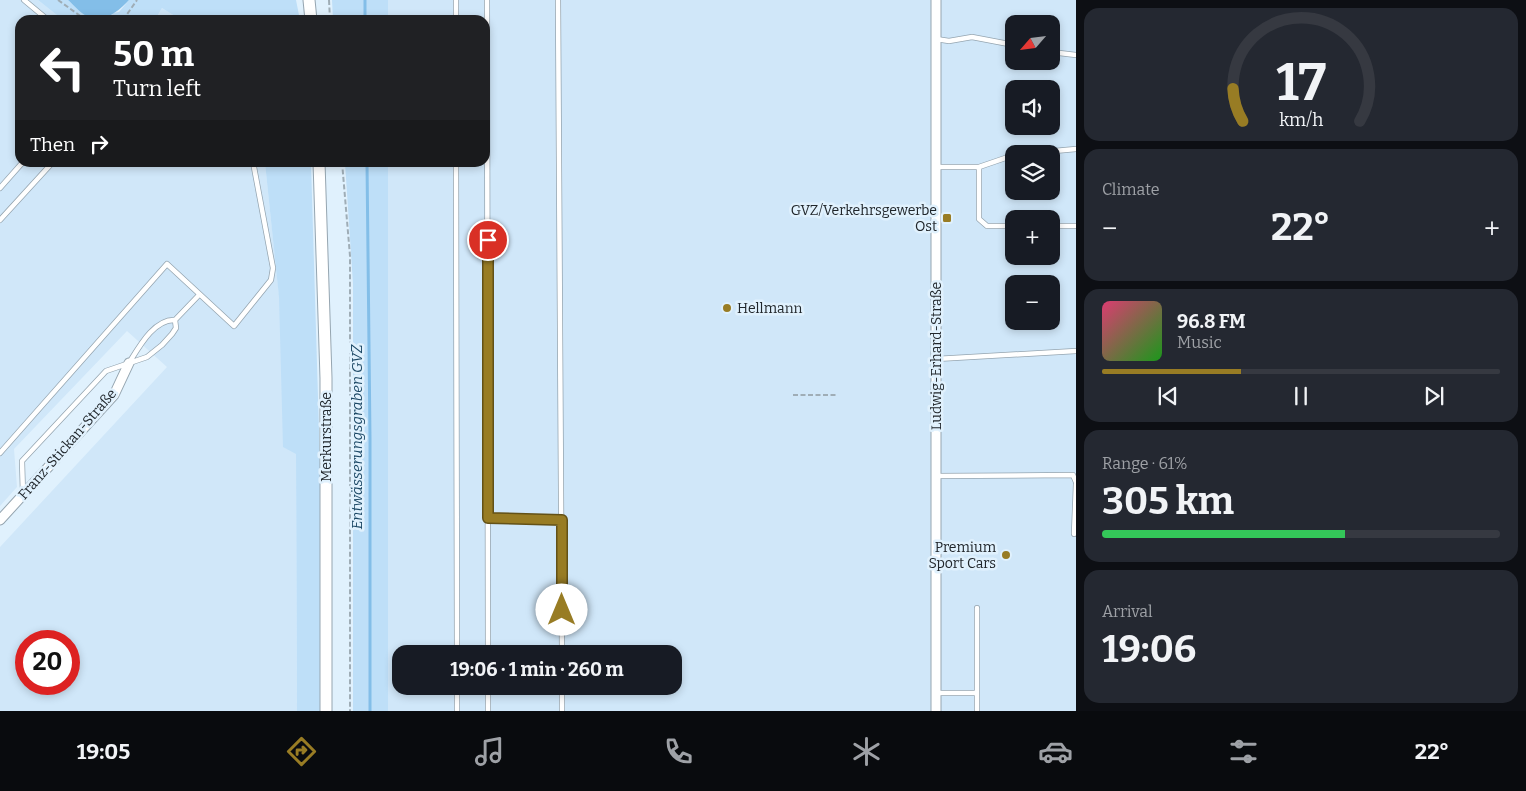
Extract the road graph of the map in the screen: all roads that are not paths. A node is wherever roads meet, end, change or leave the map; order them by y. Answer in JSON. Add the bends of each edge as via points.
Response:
{"nodes":[{"id":1,"x":24,"y":0,"type":"edge"},
{"id":2,"x":309,"y":0,"type":"edge"},
{"id":3,"x":456,"y":0,"type":"edge"},
{"id":4,"x":487,"y":0,"type":"edge"},
{"id":5,"x":558,"y":0,"type":"edge"},
{"id":6,"x":936,"y":0,"type":"edge"},
{"id":7,"x":42,"y":15,"type":"edge"},
{"id":8,"x":310,"y":15,"type":"edge"},
{"id":9,"x":456,"y":15,"type":"edge"},
{"id":10,"x":487,"y":15,"type":"edge"},
{"id":11,"x":936,"y":39,"type":"junction"},
{"id":12,"x":1005,"y":43,"type":"edge"},
{"id":13,"x":1060,"y":53,"type":"edge"},
{"id":14,"x":1076,"y":55,"type":"edge"},
{"id":15,"x":1076,"y":149,"type":"edge"},
{"id":16,"x":1060,"y":150,"type":"edge"},
{"id":17,"x":1005,"y":158,"type":"edge"},
{"id":18,"x":979,"y":166,"type":"junction"},
{"id":19,"x":19,"y":167,"type":"edge"},
{"id":20,"x":49,"y":167,"type":"edge"},
{"id":21,"x":254,"y":167,"type":"edge"},
{"id":22,"x":319,"y":167,"type":"edge"},
{"id":23,"x":456,"y":167,"type":"edge"},
{"id":24,"x":487,"y":167,"type":"edge"},
{"id":25,"x":936,"y":167,"type":"junction"},
{"id":26,"x":0,"y":188,"type":"edge"},
{"id":27,"x":0,"y":220,"type":"edge"},
{"id":28,"x":1005,"y":226,"type":"edge"},
{"id":29,"x":1060,"y":226,"type":"edge"},
{"id":30,"x":1076,"y":226,"type":"edge"},
{"id":31,"x":199,"y":295,"type":"junction"},
{"id":32,"x":175,"y":320,"type":"junction"},
{"id":33,"x":1076,"y":351,"type":"edge"},
{"id":34,"x":936,"y":359,"type":"junction"},
{"id":35,"x":129,"y":363,"type":"junction"},
{"id":36,"x":0,"y":453,"type":"edge"},
{"id":37,"x":936,"y":476,"type":"junction"},
{"id":38,"x":1076,"y":483,"type":"edge"},
{"id":39,"x":23,"y":495,"type":"junction"},
{"id":40,"x":488,"y":518,"type":"junction"},
{"id":41,"x":0,"y":520,"type":"edge"},
{"id":42,"x":562,"y":520,"type":"junction"},
{"id":43,"x":1074,"y":534,"type":"dead end"},
{"id":44,"x":977,"y":608,"type":"dead end"},
{"id":45,"x":457,"y":645,"type":"edge"},
{"id":46,"x":488,"y":645,"type":"edge"},
{"id":47,"x":562,"y":645,"type":"edge"},
{"id":48,"x":936,"y":693,"type":"junction"},
{"id":49,"x":977,"y":693,"type":"junction"},
{"id":50,"x":457,"y":695,"type":"edge"},
{"id":51,"x":488,"y":695,"type":"edge"},
{"id":52,"x":562,"y":695,"type":"edge"},
{"id":53,"x":326,"y":711,"type":"edge"},
{"id":54,"x":457,"y":711,"type":"edge"},
{"id":55,"x":488,"y":711,"type":"edge"},
{"id":56,"x":562,"y":711,"type":"edge"},
{"id":57,"x":936,"y":711,"type":"edge"},
{"id":58,"x":977,"y":711,"type":"edge"}],
"edges":[{"from":1,"to":7,"type":"lane"},
{"from":2,"to":8,"type":"street"},
{"from":3,"to":9,"type":"lane"},
{"from":4,"to":10,"type":"lane"},
{"from":5,"to":42,"type":"lane"},
{"from":6,"to":11,"type":"street","name":"Ludwig-Erhard-Straße"},
{"from":11,"to":12,"type":"lane","via":[[949,41],[972,36]]},
{"from":11,"to":25,"type":"street","name":"Ludwig-Erhard-Straße"},
{"from":13,"to":14,"type":"lane"},
{"from":15,"to":16,"type":"lane"},
{"from":17,"to":18,"type":"lane"},
{"from":18,"to":25,"type":"lane"},
{"from":18,"to":28,"type":"lane","via":[[979,219],[987,226]]},
{"from":19,"to":26,"type":"lane"},
{"from":20,"to":27,"type":"lane"},
{"from":21,"to":31,"type":"lane","via":[[273,268],[271,280],[234,326]]},
{"from":22,"to":53,"type":"street","name":"Merkurstraße","via":[[326,368]]},
{"from":23,"to":45,"type":"lane"},
{"from":24,"to":40,"type":"lane"},
{"from":25,"to":34,"type":"street","name":"Ludwig-Erhard-Straße"},
{"from":29,"to":30,"type":"lane"},
{"from":31,"to":32,"type":"lane"},
{"from":31,"to":36,"type":"lane","via":[[167,264]]},
{"from":32,"to":35,"type":"lane","via":[[162,322],[139,346]]},
{"from":32,"to":35,"type":"lane","via":[[176,328],[162,345],[147,357]]},
{"from":33,"to":34,"type":"lane"},
{"from":34,"to":37,"type":"street","name":"Ludwig-Erhard-Straße"},
{"from":35,"to":39,"type":"street","name":"Franz-Stickan-Straße","via":[[114,395]]},
{"from":35,"to":39,"type":"lane","via":[[106,371],[22,461]]},
{"from":37,"to":38,"type":"lane","via":[[1073,474]]},
{"from":37,"to":48,"type":"street","name":"Ludwig-Erhard-Straße"},
{"from":38,"to":43,"type":"lane"},
{"from":39,"to":41,"type":"street","name":"Franz-Stickan-Straße"},
{"from":40,"to":42,"type":"lane"},
{"from":40,"to":46,"type":"lane"},
{"from":42,"to":47,"type":"lane"},
{"from":44,"to":49,"type":"lane"},
{"from":48,"to":49,"type":"lane"},
{"from":48,"to":57,"type":"street","name":"Ludwig-Erhard-Straße"},
{"from":49,"to":58,"type":"lane"},
{"from":50,"to":54,"type":"lane"},
{"from":51,"to":55,"type":"lane"},
{"from":52,"to":56,"type":"lane"}]}
